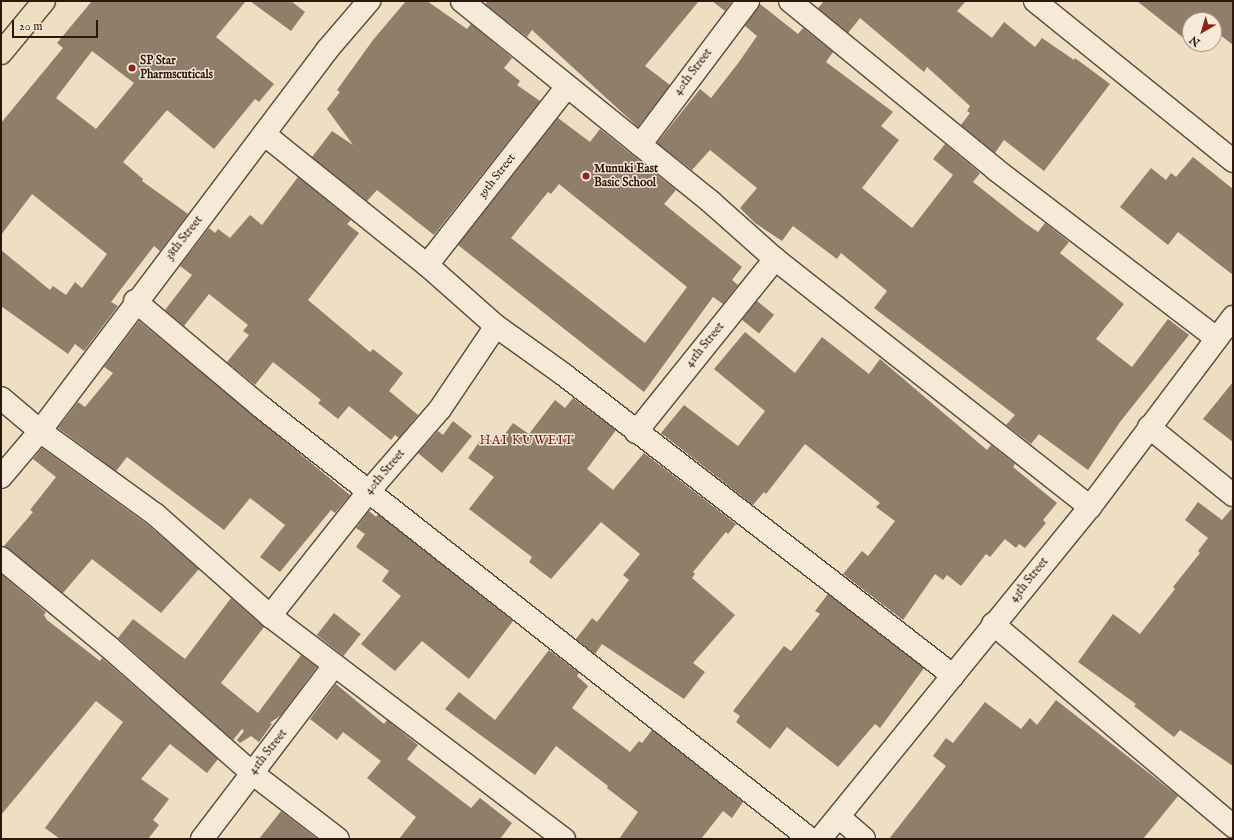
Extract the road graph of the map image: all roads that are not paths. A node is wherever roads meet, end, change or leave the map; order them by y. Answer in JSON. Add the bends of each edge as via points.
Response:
{"nodes":[{"id":1,"x":44,"y":1,"type":"edge"},
{"id":2,"x":369,"y":1,"type":"edge"},
{"id":3,"x":462,"y":1,"type":"edge"},
{"id":4,"x":748,"y":1,"type":"edge"},
{"id":5,"x":790,"y":1,"type":"edge"},
{"id":6,"x":1035,"y":1,"type":"edge"},
{"id":7,"x":1,"y":53,"type":"edge"},
{"id":8,"x":566,"y":88,"type":"junction"},
{"id":9,"x":264,"y":134,"type":"junction"},
{"id":10,"x":640,"y":144,"type":"junction"},
{"id":11,"x":1233,"y":161,"type":"edge"},
{"id":12,"x":775,"y":259,"type":"junction"},
{"id":13,"x":427,"y":265,"type":"junction"},
{"id":14,"x":135,"y":301,"type":"junction"},
{"id":15,"x":1233,"y":317,"type":"edge"},
{"id":16,"x":496,"y":326,"type":"junction"},
{"id":17,"x":1216,"y":338,"type":"junction"},
{"id":18,"x":1,"y":398,"type":"edge"},
{"id":19,"x":1149,"y":427,"type":"junction"},
{"id":20,"x":40,"y":431,"type":"junction"},
{"id":21,"x":636,"y":432,"type":"junction"},
{"id":22,"x":1,"y":477,"type":"edge"},
{"id":23,"x":369,"y":491,"type":"junction"},
{"id":24,"x":1233,"y":495,"type":"edge"},
{"id":25,"x":1090,"y":507,"type":"junction"},
{"id":26,"x":1,"y":558,"type":"edge"},
{"id":27,"x":270,"y":616,"type":"junction"},
{"id":28,"x":993,"y":624,"type":"junction"},
{"id":29,"x":334,"y":666,"type":"junction"},
{"id":30,"x":953,"y":675,"type":"junction"},
{"id":31,"x":252,"y":773,"type":"junction"},
{"id":32,"x":839,"y":817,"type":"junction"},
{"id":33,"x":1233,"y":826,"type":"edge"},
{"id":34,"x":202,"y":839,"type":"edge"},
{"id":35,"x":338,"y":839,"type":"edge"},
{"id":36,"x":564,"y":839,"type":"edge"},
{"id":37,"x":810,"y":839,"type":"edge"},
{"id":38,"x":820,"y":839,"type":"edge"},
{"id":39,"x":864,"y":839,"type":"edge"}],
"edges":[{"from":1,"to":7,"type":"main road"},
{"from":2,"to":9,"type":"street","name":"38th Street","via":[[327,50]]},
{"from":3,"to":8,"type":"street"},
{"from":4,"to":10,"type":"street","name":"40th Street"},
{"from":5,"to":17,"type":"street","via":[[995,169]]},
{"from":6,"to":11,"type":"street"},
{"from":8,"to":10,"type":"street"},
{"from":8,"to":13,"type":"street","name":"39th Street"},
{"from":9,"to":13,"type":"street"},
{"from":9,"to":14,"type":"street","name":"38th Street"},
{"from":10,"to":12,"type":"street"},
{"from":12,"to":21,"type":"street","name":"41th Street"},
{"from":12,"to":25,"type":"street"},
{"from":13,"to":16,"type":"street"},
{"from":14,"to":20,"type":"street","name":"38th Street"},
{"from":14,"to":23,"type":"street"},
{"from":15,"to":17,"type":"street","name":"43th Street"},
{"from":16,"to":21,"type":"street","via":[[563,374]]},
{"from":16,"to":23,"type":"street","name":"40th Street","via":[[440,409]]},
{"from":17,"to":19,"type":"street","name":"43th Street"},
{"from":18,"to":20,"type":"street"},
{"from":19,"to":24,"type":"street"},
{"from":19,"to":25,"type":"street","name":"43th Street"},
{"from":20,"to":22,"type":"street","name":"38th Street"},
{"from":20,"to":27,"type":"street","via":[[156,515]]},
{"from":21,"to":30,"type":"street"},
{"from":23,"to":27,"type":"street","name":"40th Street"},
{"from":23,"to":37,"type":"street"},
{"from":25,"to":28,"type":"street","name":"43th Street"},
{"from":26,"to":31,"type":"street","via":[[109,647]]},
{"from":27,"to":29,"type":"street"},
{"from":28,"to":30,"type":"street","name":"43th Street"},
{"from":28,"to":33,"type":"street"},
{"from":29,"to":31,"type":"street","name":"41th Street"},
{"from":29,"to":36,"type":"street"},
{"from":30,"to":32,"type":"street","name":"43th Street"},
{"from":31,"to":34,"type":"street","name":"41th Street"},
{"from":31,"to":35,"type":"street"},
{"from":32,"to":38,"type":"street","name":"43th Street"},
{"from":32,"to":39,"type":"street"}]}
